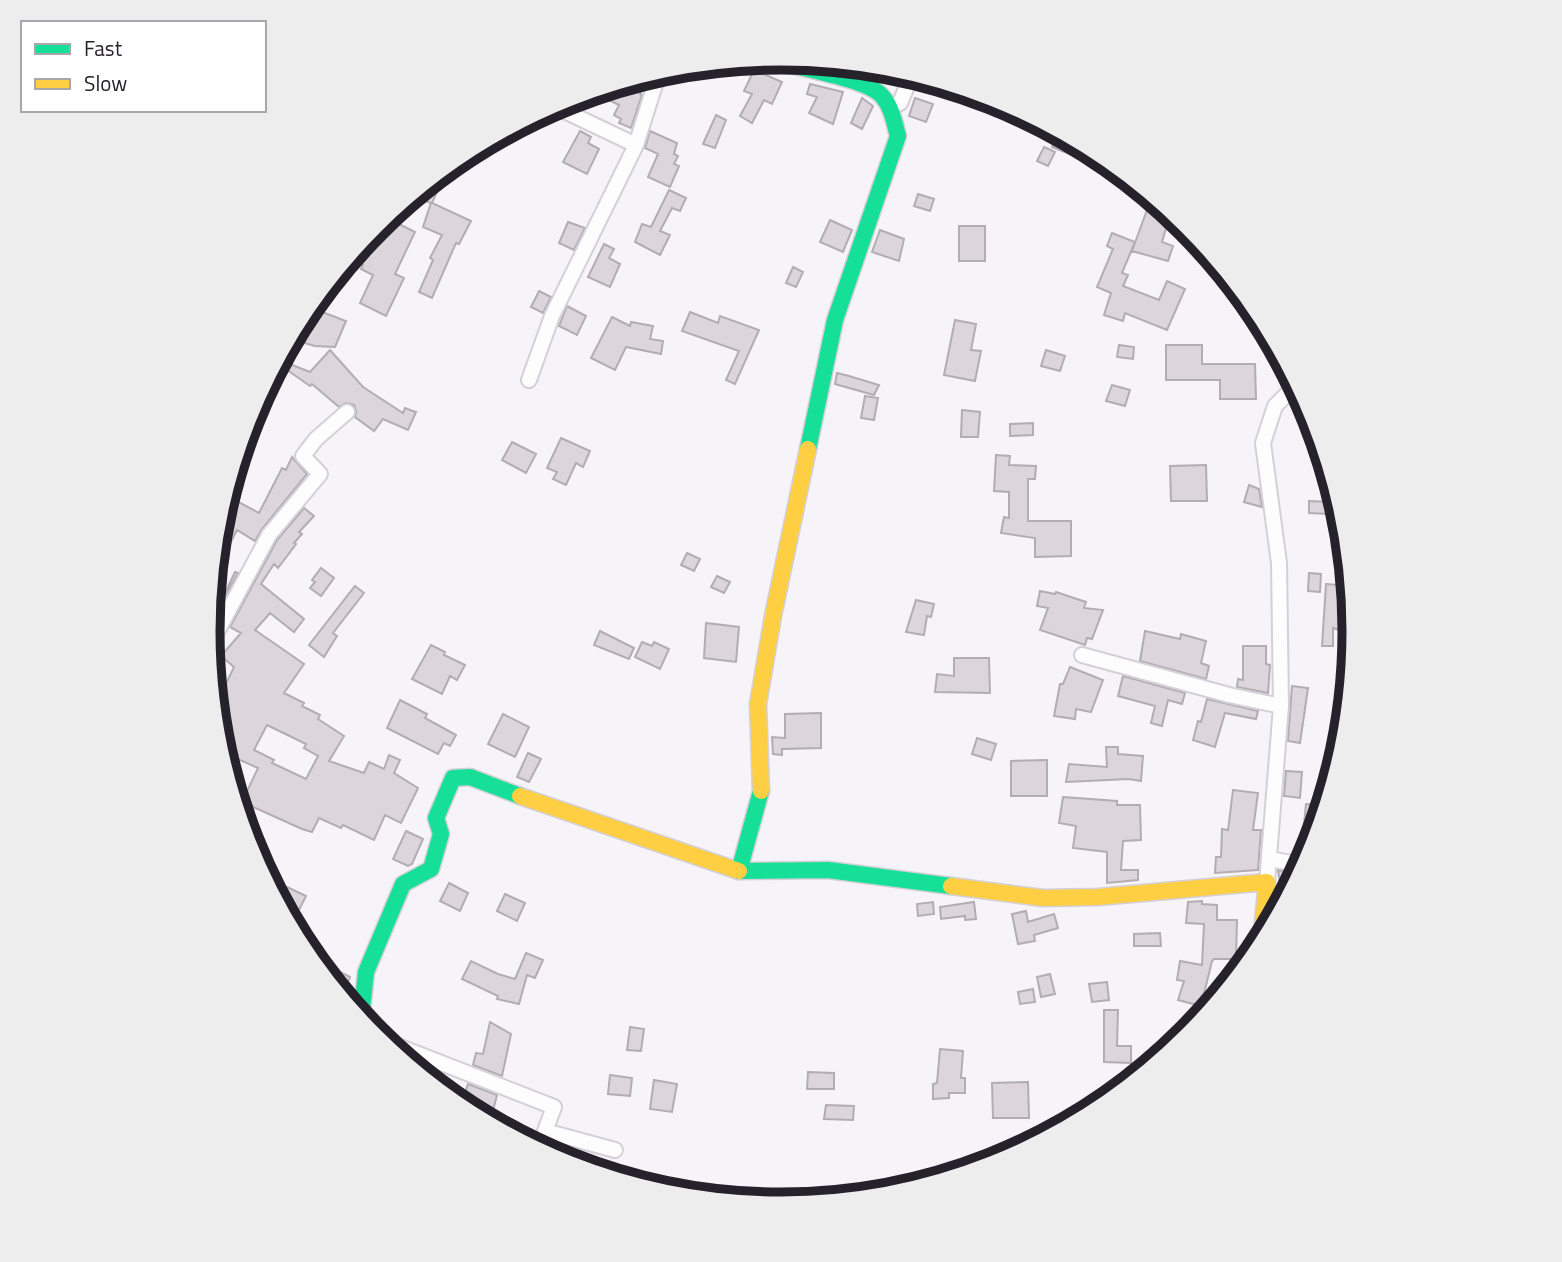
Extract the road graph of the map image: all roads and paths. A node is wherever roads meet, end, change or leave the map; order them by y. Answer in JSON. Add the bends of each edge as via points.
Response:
{"nodes":[{"id":1,"x":808,"y":71,"type":"edge"},
{"id":2,"x":655,"y":85,"type":"edge"},
{"id":3,"x":907,"y":85,"type":"edge"},
{"id":4,"x":889,"y":107,"type":"junction"},
{"id":5,"x":568,"y":112,"type":"edge"},
{"id":6,"x":636,"y":145,"type":"junction"},
{"id":7,"x":528,"y":380,"type":"dead end"},
{"id":8,"x":1288,"y":392,"type":"edge"},
{"id":9,"x":347,"y":412,"type":"dead end"},
{"id":10,"x":220,"y":626,"type":"edge"},
{"id":11,"x":1082,"y":655,"type":"dead end"},
{"id":12,"x":1281,"y":706,"type":"junction"},
{"id":13,"x":1269,"y":859,"type":"junction"},
{"id":14,"x":1291,"y":863,"type":"edge"},
{"id":15,"x":739,"y":871,"type":"junction"},
{"id":16,"x":1267,"y":882,"type":"junction"},
{"id":17,"x":1264,"y":916,"type":"edge"},
{"id":18,"x":363,"y":1005,"type":"edge"},
{"id":19,"x":408,"y":1050,"type":"edge"},
{"id":20,"x":615,"y":1150,"type":"dead end"}],
"edges":[{"from":1,"to":4,"type":"street","via":[[877,91]]},
{"from":2,"to":6,"type":"street"},
{"from":3,"to":4,"type":"street","via":[[900,103]]},
{"from":4,"to":15,"type":"street","via":[[898,136],[835,320],[773,615],[758,704],[761,794]]},
{"from":5,"to":6,"type":"street"},
{"from":6,"to":7,"type":"street","via":[[552,316]]},
{"from":8,"to":12,"type":"street","via":[[1275,406],[1263,443],[1279,563]]},
{"from":9,"to":10,"type":"street","via":[[303,456],[320,474],[269,535]]},
{"from":11,"to":12,"type":"street"},
{"from":12,"to":13,"type":"street"},
{"from":13,"to":14,"type":"street"},
{"from":13,"to":16,"type":"street"},
{"from":15,"to":16,"type":"street","via":[[828,870],[1043,898]]},
{"from":15,"to":18,"type":"street","via":[[471,777],[453,778],[436,818],[441,834],[431,869],[403,884],[366,972]]},
{"from":16,"to":17,"type":"street"},
{"from":19,"to":20,"type":"street","via":[[554,1107],[545,1131]]}]}
